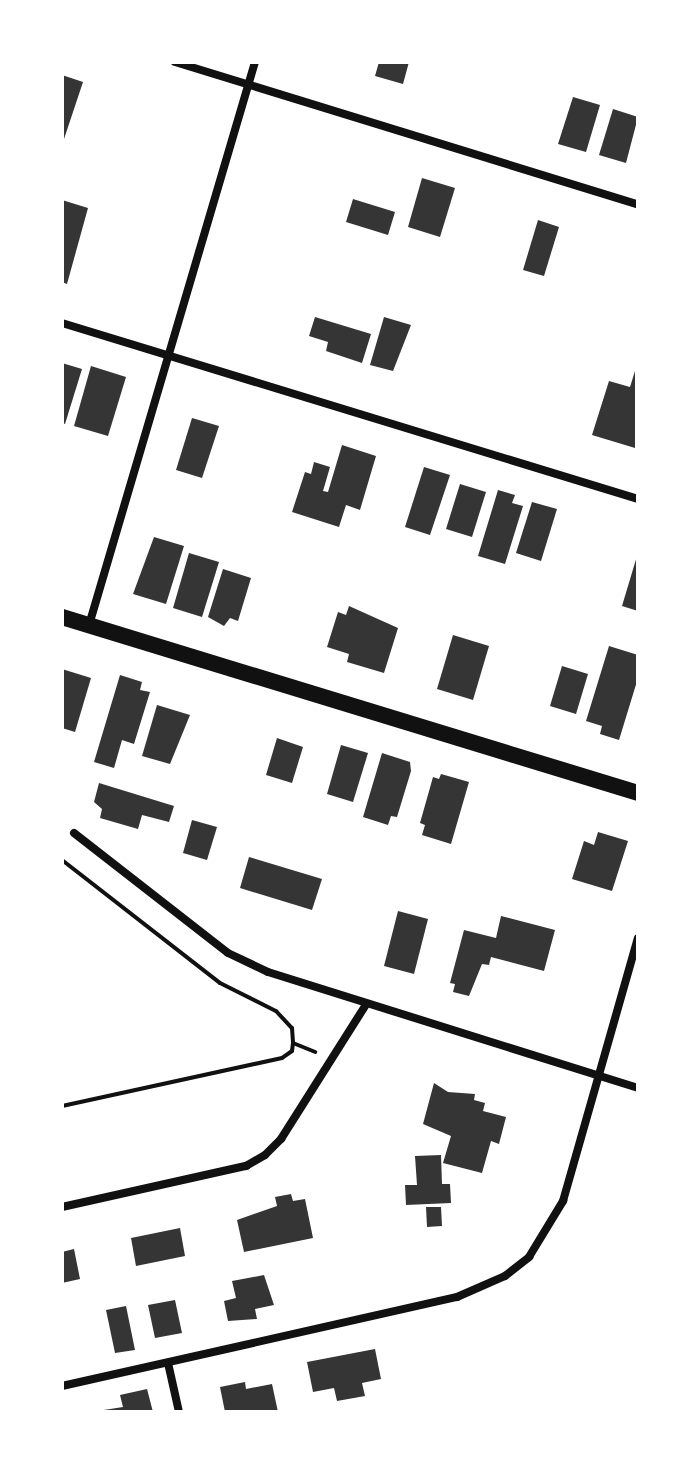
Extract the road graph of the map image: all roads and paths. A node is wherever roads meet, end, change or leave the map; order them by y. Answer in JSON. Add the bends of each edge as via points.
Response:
{"nodes":[{"id":1,"x":175,"y":62,"type":"edge"},
{"id":2,"x":255,"y":62,"type":"edge"},
{"id":3,"x":248,"y":84,"type":"junction"},
{"id":4,"x":638,"y":204,"type":"edge"},
{"id":5,"x":62,"y":323,"type":"edge"},
{"id":6,"x":169,"y":356,"type":"junction"},
{"id":7,"x":638,"y":499,"type":"edge"},
{"id":8,"x":62,"y":617,"type":"edge"},
{"id":9,"x":89,"y":625,"type":"junction"},
{"id":10,"x":638,"y":793,"type":"edge"},
{"id":11,"x":74,"y":833,"type":"dead end"},
{"id":12,"x":62,"y":860,"type":"edge"},
{"id":13,"x":638,"y":938,"type":"edge"},
{"id":14,"x":365,"y":1006,"type":"junction"},
{"id":15,"x":293,"y":1043,"type":"junction"},
{"id":16,"x":315,"y":1052,"type":"dead end"},
{"id":17,"x":598,"y":1076,"type":"junction"},
{"id":18,"x":638,"y":1088,"type":"edge"},
{"id":19,"x":62,"y":1106,"type":"edge"},
{"id":20,"x":62,"y":1207,"type":"edge"},
{"id":21,"x":168,"y":1363,"type":"junction"},
{"id":22,"x":62,"y":1386,"type":"edge"},
{"id":23,"x":179,"y":1412,"type":"edge"}],
"edges":[{"from":1,"to":3,"type":"street"},
{"from":2,"to":3,"type":"street"},
{"from":3,"to":4,"type":"street"},
{"from":3,"to":6,"type":"street"},
{"from":5,"to":6,"type":"street"},
{"from":6,"to":7,"type":"street"},
{"from":6,"to":9,"type":"street"},
{"from":8,"to":9,"type":"main road"},
{"from":9,"to":10,"type":"main road"},
{"from":11,"to":14,"type":"street","via":[[228,953]]},
{"from":12,"to":15,"type":"path","via":[[211,977],[276,1011],[292,1028]]},
{"from":13,"to":17,"type":"street"},
{"from":14,"to":17,"type":"street"},
{"from":14,"to":20,"type":"street","via":[[281,1139],[265,1155],[246,1166]]},
{"from":15,"to":16,"type":"path"},
{"from":15,"to":19,"type":"path","via":[[282,1058]]},
{"from":17,"to":18,"type":"street"},
{"from":17,"to":21,"type":"street","via":[[563,1201],[529,1257],[505,1276],[457,1297]]},
{"from":21,"to":22,"type":"street"},
{"from":21,"to":23,"type":"street"}]}
